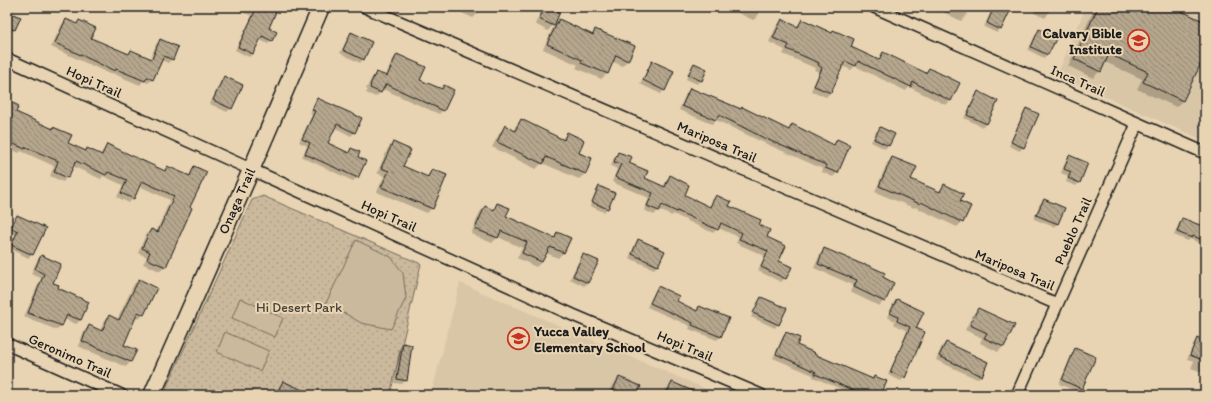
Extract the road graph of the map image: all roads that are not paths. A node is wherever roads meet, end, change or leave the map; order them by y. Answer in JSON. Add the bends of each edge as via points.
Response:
{"nodes":[{"id":1,"x":321,"y":7,"type":"edge"},
{"id":2,"x":365,"y":7,"type":"edge"},
{"id":3,"x":874,"y":7,"type":"edge"},
{"id":4,"x":7,"y":60,"type":"edge"},
{"id":5,"x":1137,"y":124,"type":"junction"},
{"id":6,"x":1205,"y":153,"type":"edge"},
{"id":7,"x":251,"y":170,"type":"junction"},
{"id":8,"x":1057,"y":304,"type":"junction"},
{"id":9,"x":7,"y":344,"type":"edge"},
{"id":10,"x":121,"y":395,"type":"edge"},
{"id":11,"x":152,"y":395,"type":"edge"},
{"id":12,"x":761,"y":395,"type":"edge"},
{"id":13,"x":1017,"y":395,"type":"edge"}],
"edges":[{"from":1,"to":7,"type":"street","name":"Onaga Trail"},
{"from":2,"to":8,"type":"street","name":"Mariposa Trail"},
{"from":3,"to":5,"type":"street","name":"Inca Trail"},
{"from":4,"to":7,"type":"street","name":"Hopi Trail"},
{"from":5,"to":6,"type":"street","name":"Inca Trail"},
{"from":5,"to":8,"type":"street","name":"Pueblo Trail"},
{"from":7,"to":11,"type":"street","name":"Onaga Trail"},
{"from":7,"to":12,"type":"street","name":"Hopi Trail"},
{"from":8,"to":13,"type":"street","name":"Pueblo Trail"},
{"from":9,"to":10,"type":"street","name":"Geronimo Trail"}]}
